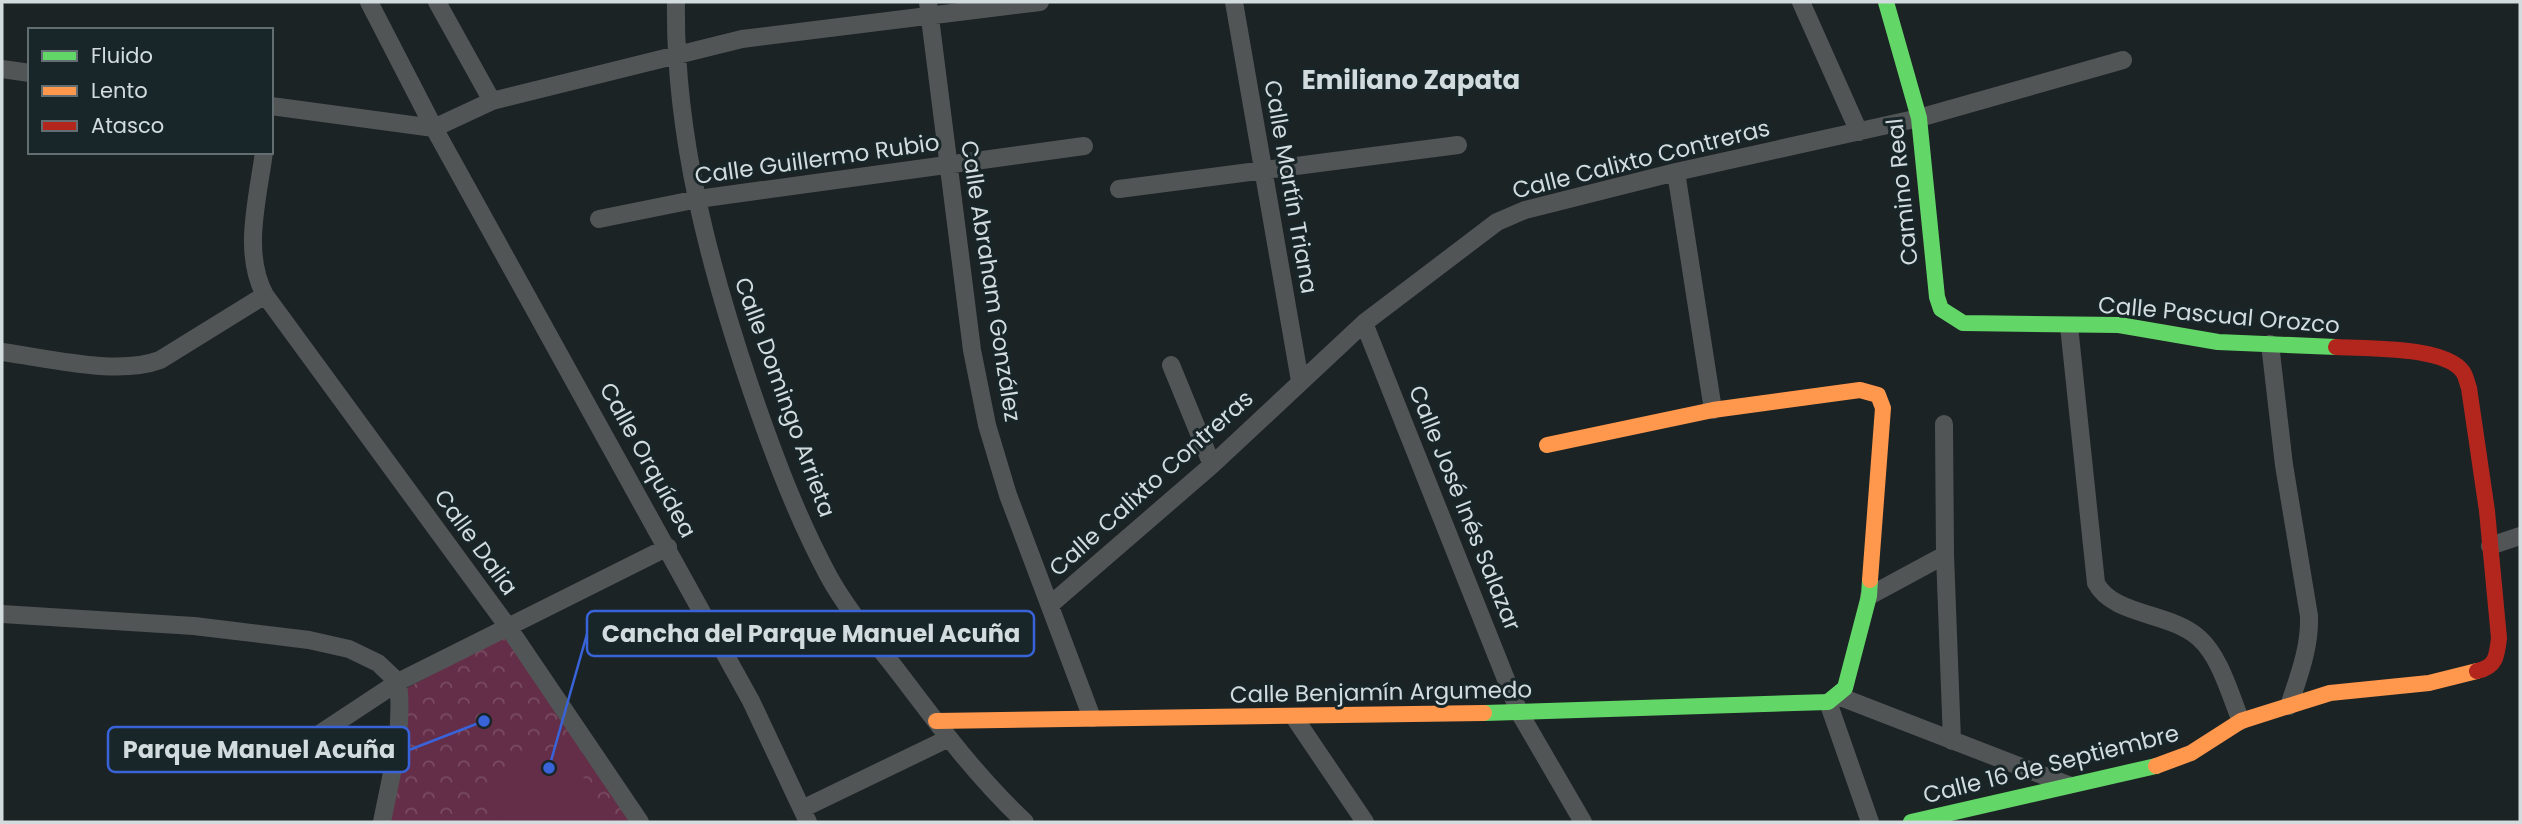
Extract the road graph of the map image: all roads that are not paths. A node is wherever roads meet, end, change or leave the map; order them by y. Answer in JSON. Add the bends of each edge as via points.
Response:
{"nodes":[{"id":1,"x":369,"y":2,"type":"edge"},
{"id":2,"x":437,"y":2,"type":"edge"},
{"id":3,"x":676,"y":2,"type":"edge"},
{"id":4,"x":1040,"y":2,"type":"edge"},
{"id":5,"x":1234,"y":2,"type":"edge"},
{"id":6,"x":1801,"y":2,"type":"edge"},
{"id":7,"x":1886,"y":2,"type":"edge"},
{"id":8,"x":929,"y":9,"type":"edge"},
{"id":9,"x":675,"y":54,"type":"junction"},
{"id":10,"x":2123,"y":60,"type":"dead end"},
{"id":11,"x":2,"y":69,"type":"edge"},
{"id":12,"x":28,"y":73,"type":"edge"},
{"id":13,"x":485,"y":104,"type":"junction"},
{"id":14,"x":273,"y":106,"type":"edge"},
{"id":15,"x":1919,"y":118,"type":"junction"},
{"id":16,"x":438,"y":126,"type":"junction"},
{"id":17,"x":1859,"y":132,"type":"junction"},
{"id":18,"x":1458,"y":145,"type":"dead end"},
{"id":19,"x":1084,"y":146,"type":"dead end"},
{"id":20,"x":264,"y":154,"type":"edge"},
{"id":21,"x":947,"y":166,"type":"junction"},
{"id":22,"x":1262,"y":168,"type":"junction"},
{"id":23,"x":1676,"y":172,"type":"junction"},
{"id":24,"x":1119,"y":189,"type":"dead end"},
{"id":25,"x":698,"y":199,"type":"junction"},
{"id":26,"x":600,"y":219,"type":"dead end"},
{"id":27,"x":265,"y":295,"type":"junction"},
{"id":28,"x":1937,"y":297,"type":"joint"},
{"id":29,"x":1364,"y":323,"type":"junction"},
{"id":30,"x":2068,"y":326,"type":"junction"},
{"id":31,"x":2270,"y":344,"type":"junction"},
{"id":32,"x":2,"y":352,"type":"edge"},
{"id":33,"x":1171,"y":365,"type":"dead end"},
{"id":34,"x":1300,"y":382,"type":"junction"},
{"id":35,"x":1713,"y":410,"type":"junction"},
{"id":36,"x":1944,"y":424,"type":"dead end"},
{"id":37,"x":1547,"y":445,"type":"dead end"},
{"id":38,"x":1212,"y":465,"type":"junction"},
{"id":39,"x":2520,"y":536,"type":"edge"},
{"id":40,"x":2490,"y":546,"type":"junction"},
{"id":41,"x":668,"y":547,"type":"junction"},
{"id":42,"x":1945,"y":555,"type":"junction"},
{"id":43,"x":1869,"y":596,"type":"junction"},
{"id":44,"x":1050,"y":605,"type":"junction"},
{"id":45,"x":2,"y":614,"type":"edge"},
{"id":46,"x":508,"y":627,"type":"junction"},
{"id":47,"x":398,"y":682,"type":"junction"},
{"id":48,"x":1833,"y":699,"type":"junction"},
{"id":49,"x":2289,"y":706,"type":"junction"},
{"id":50,"x":1519,"y":712,"type":"junction"},
{"id":51,"x":1294,"y":717,"type":"junction"},
{"id":52,"x":1092,"y":718,"type":"junction"},
{"id":53,"x":936,"y":721,"type":"junction"},
{"id":54,"x":2241,"y":721,"type":"junction"},
{"id":55,"x":947,"y":739,"type":"junction"},
{"id":56,"x":1952,"y":741,"type":"junction"},
{"id":57,"x":279,"y":760,"type":"dead end"},
{"id":58,"x":2068,"y":785,"type":"junction"},
{"id":59,"x":806,"y":815,"type":"edge"},
{"id":60,"x":382,"y":822,"type":"edge"},
{"id":61,"x":640,"y":822,"type":"edge"},
{"id":62,"x":1025,"y":822,"type":"edge"},
{"id":63,"x":1365,"y":822,"type":"edge"},
{"id":64,"x":1583,"y":822,"type":"edge"},
{"id":65,"x":1870,"y":822,"type":"edge"},
{"id":66,"x":1911,"y":822,"type":"edge"}],
"edges":[{"from":1,"to":16,"type":"street","name":"Calle Orquídea"},
{"from":2,"to":13,"type":"street"},
{"from":3,"to":9,"type":"street","name":"Calle Domingo Arrieta"},
{"from":4,"to":8,"type":"street"},
{"from":5,"to":22,"type":"street","name":"Calle Martín Triana"},
{"from":6,"to":17,"type":"street"},
{"from":7,"to":15,"type":"street","name":"Camino Real"},
{"from":8,"to":9,"type":"street"},
{"from":8,"to":21,"type":"street","name":"Calle Abraham González"},
{"from":9,"to":13,"type":"street"},
{"from":9,"to":25,"type":"street","name":"Calle Domingo Arrieta"},
{"from":10,"to":15,"type":"street","name":"Calle Calixto Contreras"},
{"from":11,"to":12,"type":"street"},
{"from":13,"to":16,"type":"street"},
{"from":14,"to":16,"type":"street"},
{"from":15,"to":17,"type":"street","name":"Calle Calixto Contreras"},
{"from":15,"to":28,"type":"street","name":"Camino Real"},
{"from":16,"to":41,"type":"street","name":"Calle Orquídea"},
{"from":17,"to":23,"type":"street","name":"Calle Calixto Contreras"},
{"from":18,"to":22,"type":"street"},
{"from":19,"to":21,"type":"street","name":"Calle Guillermo Rubio"},
{"from":20,"to":27,"type":"street","name":"Calle Dalia","via":[[253,260]]},
{"from":21,"to":25,"type":"street","name":"Calle Guillermo Rubio"},
{"from":21,"to":44,"type":"street","name":"Calle Abraham González","via":[[987,425]]},
{"from":22,"to":24,"type":"street"},
{"from":22,"to":34,"type":"street","name":"Calle Martín Triana"},
{"from":23,"to":29,"type":"street","name":"Calle Calixto Contreras","via":[[1525,210],[1497,222]]},
{"from":23,"to":35,"type":"street"},
{"from":25,"to":26,"type":"street","name":"Calle Guillermo Rubio"},
{"from":25,"to":53,"type":"street","name":"Calle Domingo Arrieta","via":[[722,303],[795,509],[830,578]]},
{"from":27,"to":32,"type":"street","via":[[160,360],[131,368]]},
{"from":27,"to":46,"type":"street","name":"Calle Dalia"},
{"from":28,"to":30,"type":"street","name":"Calle Pascual Orozco","via":[[1941,309],[1963,323]]},
{"from":29,"to":34,"type":"street","name":"Calle Calixto Contreras"},
{"from":29,"to":50,"type":"street","name":"Calle José Inés Salazar"},
{"from":30,"to":31,"type":"street","name":"Calle Pascual Orozco","via":[[2119,325],[2218,342]]},
{"from":30,"to":54,"type":"street","via":[[2096,583],[2115,603],[2158,616],[2200,638],[2213,656]]},
{"from":31,"to":40,"type":"street","name":"Calle Pascual Orozco","via":[[2431,355],[2463,372]]},
{"from":31,"to":49,"type":"street","via":[[2309,616],[2310,636]]},
{"from":33,"to":38,"type":"street"},
{"from":34,"to":38,"type":"street","name":"Calle Calixto Contreras"},
{"from":35,"to":37,"type":"street"},
{"from":35,"to":43,"type":"street","via":[[1860,390],[1878,395],[1883,408]]},
{"from":36,"to":42,"type":"street"},
{"from":38,"to":44,"type":"street","name":"Calle Calixto Contreras"},
{"from":39,"to":40,"type":"street"},
{"from":40,"to":49,"type":"street","name":"Calle 16 de Septiembre","via":[[2499,638],[2497,659],[2487,669],[2429,683],[2330,694]]},
{"from":41,"to":46,"type":"street"},
{"from":41,"to":59,"type":"street","name":"Calle Orquídea"},
{"from":42,"to":43,"type":"street"},
{"from":42,"to":56,"type":"street"},
{"from":43,"to":48,"type":"street","via":[[1850,673]]},
{"from":44,"to":52,"type":"street","name":"Calle Abraham González"},
{"from":45,"to":47,"type":"street","via":[[194,626],[309,639],[349,649],[378,663]]},
{"from":46,"to":47,"type":"street"},
{"from":46,"to":61,"type":"street","name":"Calle Dalia"},
{"from":47,"to":57,"type":"street"},
{"from":47,"to":60,"type":"street","via":[[397,748]]},
{"from":48,"to":50,"type":"street","name":"Calle Benjamín Argumedo"},
{"from":48,"to":56,"type":"street"},
{"from":48,"to":65,"type":"street"},
{"from":49,"to":54,"type":"street","name":"Calle 16 de Septiembre"},
{"from":50,"to":51,"type":"street","name":"Calle Benjamín Argumedo"},
{"from":50,"to":64,"type":"street","name":"Calle José Inés Salazar"},
{"from":51,"to":52,"type":"street","name":"Calle Benjamín Argumedo"},
{"from":51,"to":63,"type":"street"},
{"from":52,"to":53,"type":"street","name":"Calle Benjamín Argumedo"},
{"from":53,"to":55,"type":"street","name":"Calle Domingo Arrieta"},
{"from":54,"to":58,"type":"street","name":"Calle 16 de Septiembre","via":[[2165,764]]},
{"from":55,"to":59,"type":"street","via":[[842,788]]},
{"from":55,"to":62,"type":"street","name":"Calle Domingo Arrieta"},
{"from":56,"to":58,"type":"street"},
{"from":58,"to":66,"type":"street","name":"Calle 16 de Septiembre"}]}
